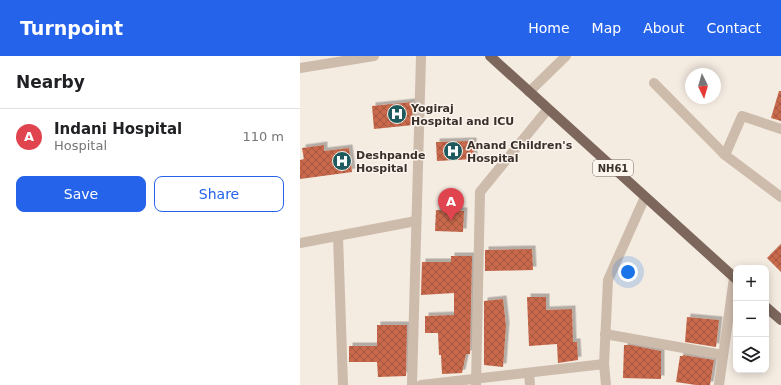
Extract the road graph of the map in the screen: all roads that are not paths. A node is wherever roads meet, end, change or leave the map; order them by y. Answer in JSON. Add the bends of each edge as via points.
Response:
{"nodes":[{"id":1,"x":374,"y":56,"type":"edge"},
{"id":2,"x":421,"y":56,"type":"edge"},
{"id":3,"x":490,"y":56,"type":"edge"},
{"id":4,"x":566,"y":56,"type":"edge"},
{"id":5,"x":300,"y":68,"type":"edge"},
{"id":6,"x":654,"y":83,"type":"dead end"},
{"id":7,"x":529,"y":92,"type":"junction"},
{"id":8,"x":548,"y":109,"type":"junction"},
{"id":9,"x":781,"y":129,"type":"edge"},
{"id":10,"x":725,"y":155,"type":"junction"},
{"id":11,"x":645,"y":197,"type":"junction"},
{"id":12,"x":781,"y":197,"type":"edge"},
{"id":13,"x":416,"y":221,"type":"junction"},
{"id":14,"x":338,"y":236,"type":"junction"},
{"id":15,"x":300,"y":243,"type":"edge"},
{"id":16,"x":733,"y":277,"type":"edge"},
{"id":17,"x":733,"y":293,"type":"edge"},
{"id":18,"x":769,"y":310,"type":"edge"},
{"id":19,"x":781,"y":320,"type":"edge"},
{"id":20,"x":605,"y":334,"type":"junction"},
{"id":21,"x":724,"y":355,"type":"junction"},
{"id":22,"x":604,"y":364,"type":"junction"},
{"id":23,"x":528,"y":373,"type":"junction"},
{"id":24,"x":476,"y":382,"type":"edge"},
{"id":25,"x":344,"y":385,"type":"edge"},
{"id":26,"x":412,"y":385,"type":"edge"},
{"id":27,"x":422,"y":385,"type":"edge"},
{"id":28,"x":530,"y":385,"type":"edge"},
{"id":29,"x":606,"y":385,"type":"edge"},
{"id":30,"x":719,"y":385,"type":"edge"}],
"edges":[{"from":1,"to":5,"type":"street"},
{"from":2,"to":13,"type":"street"},
{"from":3,"to":7,"type":"main road","number":"NH61"},
{"from":4,"to":7,"type":"street"},
{"from":6,"to":10,"type":"street"},
{"from":7,"to":8,"type":"main road","number":"NH61"},
{"from":8,"to":11,"type":"main road","number":"NH61"},
{"from":8,"to":24,"type":"street","via":[[480,192]]},
{"from":9,"to":10,"type":"street","via":[[742,116]]},
{"from":10,"to":12,"type":"street"},
{"from":11,"to":16,"type":"main road","number":"NH61"},
{"from":11,"to":20,"type":"street","via":[[608,280]]},
{"from":13,"to":14,"type":"street"},
{"from":13,"to":26,"type":"street"},
{"from":14,"to":15,"type":"street"},
{"from":14,"to":25,"type":"street"},
{"from":17,"to":21,"type":"street"},
{"from":18,"to":19,"type":"main road"},
{"from":20,"to":21,"type":"street"},
{"from":20,"to":22,"type":"street"},
{"from":21,"to":30,"type":"street"},
{"from":22,"to":23,"type":"street"},
{"from":22,"to":29,"type":"street"},
{"from":23,"to":24,"type":"street"},
{"from":23,"to":28,"type":"street"},
{"from":24,"to":27,"type":"street"}]}
